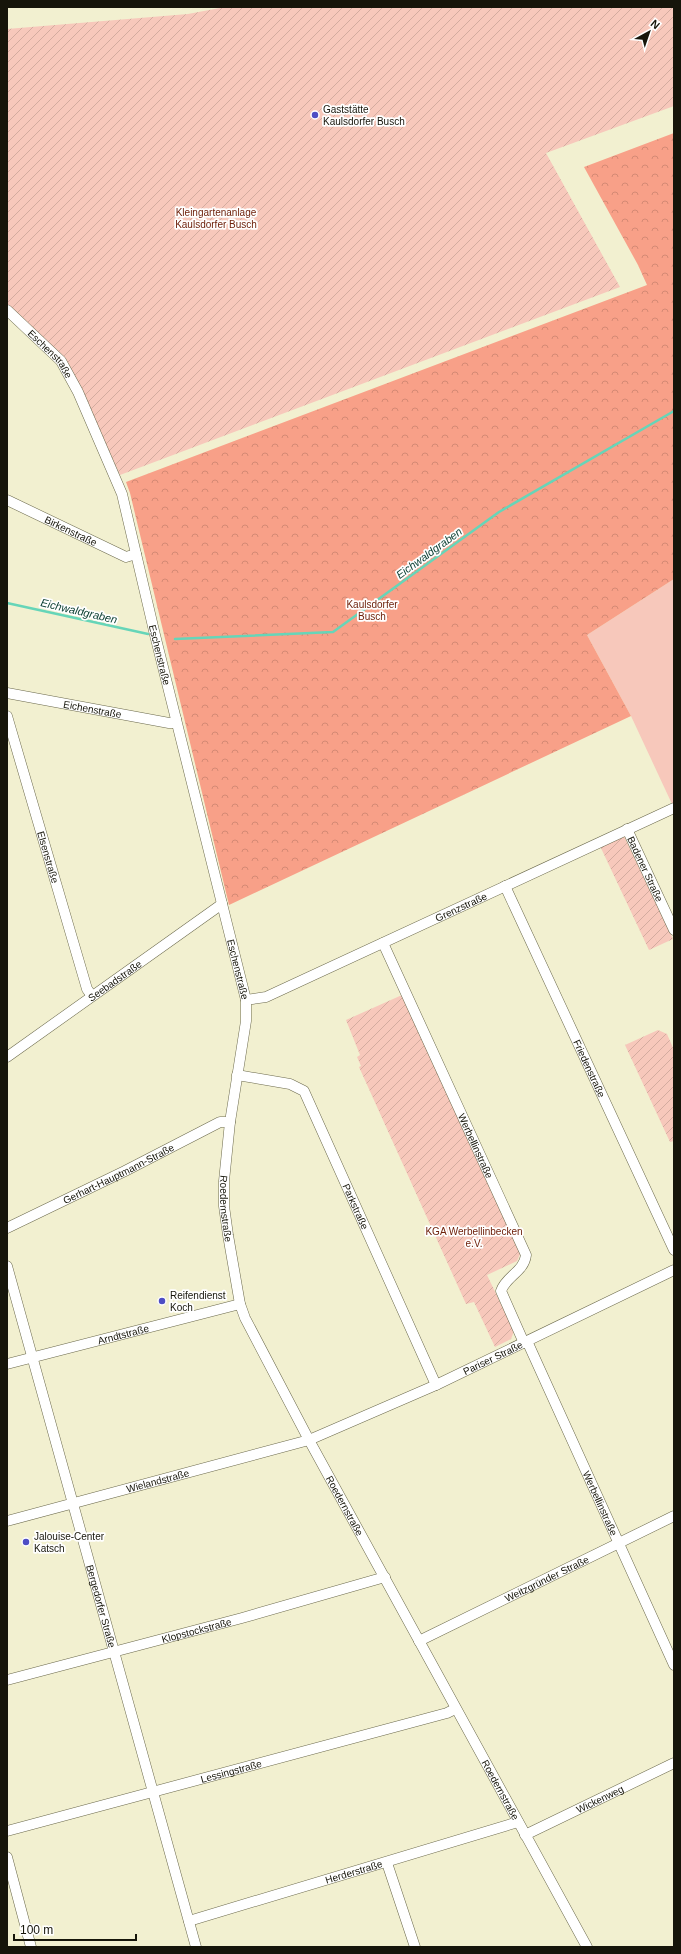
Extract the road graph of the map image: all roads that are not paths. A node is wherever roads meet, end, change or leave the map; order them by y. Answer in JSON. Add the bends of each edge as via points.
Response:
{"nodes":[{"id":1,"x":7,"y":310,"type":"edge"},
{"id":2,"x":7,"y":500,"type":"edge"},
{"id":3,"x":136,"y":554,"type":"junction"},
{"id":4,"x":7,"y":693,"type":"edge"},
{"id":5,"x":7,"y":716,"type":"edge"},
{"id":6,"x":176,"y":719,"type":"junction"},
{"id":7,"x":674,"y":808,"type":"edge"},
{"id":8,"x":628,"y":829,"type":"junction"},
{"id":9,"x":505,"y":886,"type":"junction"},
{"id":10,"x":222,"y":904,"type":"junction"},
{"id":11,"x":674,"y":930,"type":"edge"},
{"id":12,"x":383,"y":943,"type":"junction"},
{"id":13,"x":92,"y":996,"type":"junction"},
{"id":14,"x":246,"y":1000,"type":"junction"},
{"id":15,"x":244,"y":1031,"type":"joint"},
{"id":16,"x":7,"y":1057,"type":"edge"},
{"id":17,"x":237,"y":1075,"type":"junction"},
{"id":18,"x":230,"y":1122,"type":"junction"},
{"id":19,"x":7,"y":1228,"type":"edge"},
{"id":20,"x":674,"y":1250,"type":"edge"},
{"id":21,"x":7,"y":1266,"type":"edge"},
{"id":22,"x":674,"y":1270,"type":"edge"},
{"id":23,"x":240,"y":1304,"type":"junction"},
{"id":24,"x":526,"y":1342,"type":"junction"},
{"id":25,"x":32,"y":1357,"type":"junction"},
{"id":26,"x":7,"y":1364,"type":"edge"},
{"id":27,"x":436,"y":1385,"type":"junction"},
{"id":28,"x":309,"y":1440,"type":"junction"},
{"id":29,"x":74,"y":1503,"type":"junction"},
{"id":30,"x":674,"y":1516,"type":"edge"},
{"id":31,"x":7,"y":1521,"type":"edge"},
{"id":32,"x":618,"y":1544,"type":"junction"},
{"id":33,"x":385,"y":1577,"type":"junction"},
{"id":34,"x":419,"y":1641,"type":"junction"},
{"id":35,"x":114,"y":1651,"type":"junction"},
{"id":36,"x":674,"y":1665,"type":"edge"},
{"id":37,"x":7,"y":1680,"type":"edge"},
{"id":38,"x":455,"y":1709,"type":"junction"},
{"id":39,"x":674,"y":1763,"type":"edge"},
{"id":40,"x":153,"y":1793,"type":"junction"},
{"id":41,"x":518,"y":1822,"type":"junction"},
{"id":42,"x":7,"y":1831,"type":"edge"},
{"id":43,"x":525,"y":1835,"type":"junction"},
{"id":44,"x":7,"y":1857,"type":"edge"},
{"id":45,"x":387,"y":1863,"type":"junction"},
{"id":46,"x":189,"y":1921,"type":"junction"},
{"id":47,"x":31,"y":1947,"type":"edge"},
{"id":48,"x":196,"y":1947,"type":"edge"},
{"id":49,"x":416,"y":1947,"type":"edge"},
{"id":50,"x":587,"y":1947,"type":"edge"}],
"edges":[{"from":1,"to":3,"type":"street","name":"Eschenstraße","via":[[61,361],[72,380],[120,488]]},
{"from":2,"to":3,"type":"street","name":"Birkenstraße","via":[[126,557]]},
{"from":3,"to":6,"type":"street","name":"Eschenstraße"},
{"from":4,"to":6,"type":"street","name":"Eichenstraße","via":[[169,723]]},
{"from":5,"to":13,"type":"street","name":"Elsenstraße","via":[[87,989]]},
{"from":6,"to":10,"type":"street","name":"Eschenstraße"},
{"from":7,"to":8,"type":"street","name":"Grenzstraße"},
{"from":8,"to":9,"type":"street","name":"Grenzstraße"},
{"from":8,"to":11,"type":"street","name":"Badener Straße"},
{"from":9,"to":12,"type":"street","name":"Grenzstraße"},
{"from":9,"to":20,"type":"street","name":"Friedenstraße"},
{"from":10,"to":13,"type":"street","name":"Seebadstraße"},
{"from":10,"to":14,"type":"street","name":"Eschenstraße"},
{"from":12,"to":14,"type":"street","name":"Grenzstraße","via":[[266,997]]},
{"from":12,"to":24,"type":"street","name":"Werbellinstraße","via":[[526,1256],[522,1267],[504,1282],[501,1291]]},
{"from":13,"to":16,"type":"street","name":"Seebadstraße"},
{"from":14,"to":15,"type":"street","name":"Eschenstraße"},
{"from":15,"to":17,"type":"street","name":"Roedernstraße"},
{"from":17,"to":18,"type":"street","name":"Roedernstraße"},
{"from":17,"to":27,"type":"street","name":"Parkstraße","via":[[290,1084],[304,1091]]},
{"from":18,"to":19,"type":"street","name":"Gerhart-Hauptmann-Straße","via":[[220,1122]]},
{"from":18,"to":23,"type":"street","name":"Roedernstraße","via":[[224,1206]]},
{"from":21,"to":25,"type":"street","name":"Bergedorfer Straße"},
{"from":22,"to":24,"type":"street","name":"Pariser Straße"},
{"from":23,"to":25,"type":"street","name":"Arndtstraße"},
{"from":23,"to":28,"type":"street","name":"Roedernstraße"},
{"from":24,"to":27,"type":"street","name":"Pariser Straße"},
{"from":24,"to":32,"type":"street","name":"Werbellinstraße"},
{"from":25,"to":26,"type":"street","name":"Arndtstraße"},
{"from":25,"to":29,"type":"street","name":"Bergedorfer Straße"},
{"from":27,"to":28,"type":"street","name":"Pariser Straße"},
{"from":28,"to":29,"type":"street","name":"Wielandstraße"},
{"from":28,"to":33,"type":"street","name":"Roedernstraße"},
{"from":29,"to":31,"type":"street","name":"Wielandstraße"},
{"from":29,"to":35,"type":"street","name":"Bergedorfer Straße"},
{"from":30,"to":32,"type":"street","name":"Weitzgründer Straße"},
{"from":32,"to":34,"type":"street","name":"Weitzgründer Straße"},
{"from":32,"to":36,"type":"street","name":"Werbellinstraße"},
{"from":33,"to":34,"type":"street","name":"Roedernstraße"},
{"from":33,"to":35,"type":"street","name":"Klopstockstraße"},
{"from":34,"to":38,"type":"street","name":"Roedernstraße"},
{"from":35,"to":37,"type":"street","name":"Klopstockstraße"},
{"from":35,"to":40,"type":"street","name":"Bergedorfer Straße"},
{"from":38,"to":40,"type":"street","name":"Lessingstraße"},
{"from":38,"to":41,"type":"street","name":"Roedernstraße"},
{"from":39,"to":43,"type":"street","name":"Wickenweg"},
{"from":40,"to":42,"type":"street","name":"Lessingstraße"},
{"from":40,"to":46,"type":"street","name":"Bergedorfer Straße"},
{"from":41,"to":43,"type":"street","name":"Roedernstraße"},
{"from":41,"to":45,"type":"street","name":"Herderstraße"},
{"from":43,"to":50,"type":"street","name":"Roedernstraße"},
{"from":44,"to":47,"type":"street"},
{"from":45,"to":46,"type":"street","name":"Herderstraße"},
{"from":45,"to":49,"type":"street"},
{"from":46,"to":48,"type":"street","name":"Bergedorfer Straße"}]}
